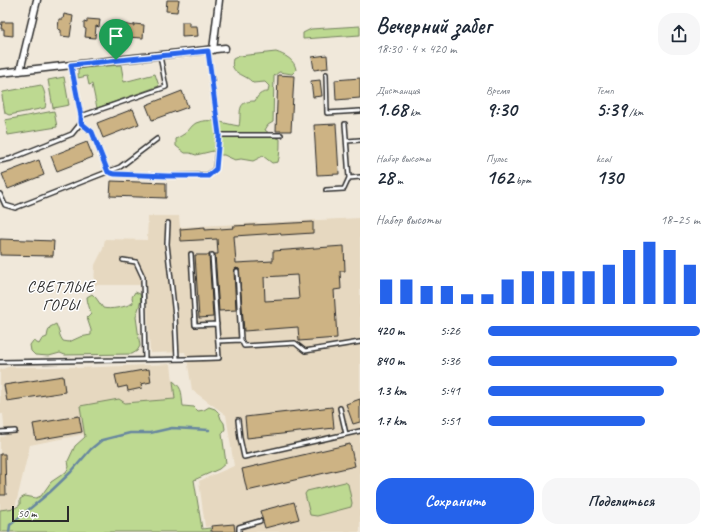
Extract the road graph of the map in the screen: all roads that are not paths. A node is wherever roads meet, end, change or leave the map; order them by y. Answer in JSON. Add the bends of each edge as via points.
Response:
{"nodes":[{"id":1,"x":37,"y":0,"type":"edge"},
{"id":2,"x":219,"y":0,"type":"edge"},
{"id":3,"x":225,"y":48,"type":"dead end"},
{"id":4,"x":211,"y":51,"type":"junction"},
{"id":5,"x":160,"y":56,"type":"junction"},
{"id":6,"x":71,"y":65,"type":"junction"},
{"id":7,"x":20,"y":71,"type":"junction"},
{"id":8,"x":0,"y":73,"type":"edge"},
{"id":9,"x":326,"y":74,"type":"dead end"},
{"id":10,"x":360,"y":111,"type":"edge"},
{"id":11,"x":81,"y":116,"type":"junction"},
{"id":12,"x":81,"y":123,"type":"junction"},
{"id":13,"x":345,"y":124,"type":"dead end"},
{"id":14,"x":219,"y":135,"type":"junction"},
{"id":15,"x":281,"y":135,"type":"dead end"},
{"id":16,"x":157,"y":139,"type":"dead end"},
{"id":17,"x":360,"y":140,"type":"edge"},
{"id":18,"x":346,"y":141,"type":"junction"},
{"id":19,"x":0,"y":161,"type":"edge"},
{"id":20,"x":108,"y":172,"type":"junction"},
{"id":21,"x":360,"y":177,"type":"edge"},
{"id":22,"x":349,"y":178,"type":"junction"},
{"id":23,"x":326,"y":190,"type":"dead end"},
{"id":24,"x":0,"y":194,"type":"edge"},
{"id":25,"x":168,"y":223,"type":"dead end"},
{"id":26,"x":191,"y":254,"type":"dead end"},
{"id":27,"x":212,"y":254,"type":"dead end"},
{"id":28,"x":123,"y":260,"type":"dead end"},
{"id":29,"x":237,"y":271,"type":"dead end"},
{"id":30,"x":217,"y":324,"type":"junction"},
{"id":31,"x":241,"y":340,"type":"junction"},
{"id":32,"x":218,"y":341,"type":"junction"},
{"id":33,"x":360,"y":342,"type":"edge"},
{"id":34,"x":145,"y":359,"type":"junction"},
{"id":35,"x":177,"y":359,"type":"junction"},
{"id":36,"x":0,"y":362,"type":"edge"},
{"id":37,"x":340,"y":408,"type":"dead end"},
{"id":38,"x":238,"y":420,"type":"dead end"},
{"id":39,"x":15,"y":431,"type":"dead end"},
{"id":40,"x":360,"y":431,"type":"edge"},
{"id":41,"x":0,"y":432,"type":"edge"},
{"id":42,"x":346,"y":434,"type":"junction"},
{"id":43,"x":260,"y":521,"type":"dead end"},
{"id":44,"x":240,"y":532,"type":"edge"}],
"edges":[{"from":1,"to":7,"type":"street"},
{"from":2,"to":4,"type":"street"},
{"from":3,"to":4,"type":"street"},
{"from":4,"to":5,"type":"street"},
{"from":4,"to":14,"type":"lane"},
{"from":5,"to":6,"type":"street"},
{"from":5,"to":11,"type":"lane","via":[[166,87]]},
{"from":6,"to":7,"type":"street"},
{"from":6,"to":11,"type":"lane"},
{"from":7,"to":8,"type":"street"},
{"from":9,"to":10,"type":"lane","via":[[327,113]]},
{"from":11,"to":12,"type":"lane"},
{"from":12,"to":19,"type":"lane","via":[[72,134]]},
{"from":12,"to":20,"type":"lane","via":[[92,132]]},
{"from":13,"to":18,"type":"lane"},
{"from":14,"to":15,"type":"lane"},
{"from":14,"to":20,"type":"lane","via":[[216,169],[208,176],[122,175]]},
{"from":16,"to":20,"type":"lane","via":[[120,167]]},
{"from":17,"to":18,"type":"lane"},
{"from":18,"to":22,"type":"lane"},
{"from":20,"to":24,"type":"lane","via":[[15,208],[5,204]]},
{"from":21,"to":22,"type":"lane"},
{"from":22,"to":23,"type":"lane","via":[[344,189]]},
{"from":25,"to":35,"type":"lane","via":[[167,244]]},
{"from":26,"to":30,"type":"lane","via":[[195,325]]},
{"from":27,"to":30,"type":"lane"},
{"from":28,"to":34,"type":"lane","via":[[136,262],[143,277]]},
{"from":29,"to":31,"type":"lane"},
{"from":30,"to":32,"type":"lane"},
{"from":31,"to":32,"type":"lane"},
{"from":31,"to":33,"type":"lane","via":[[244,346],[295,343],[305,351]]},
{"from":32,"to":35,"type":"lane","via":[[219,358]]},
{"from":34,"to":35,"type":"lane"},
{"from":34,"to":36,"type":"lane"},
{"from":37,"to":42,"type":"lane"},
{"from":38,"to":42,"type":"lane","via":[[244,457]]},
{"from":39,"to":41,"type":"lane"},
{"from":40,"to":42,"type":"lane"},
{"from":43,"to":44,"type":"lane","via":[[239,527]]}]}
